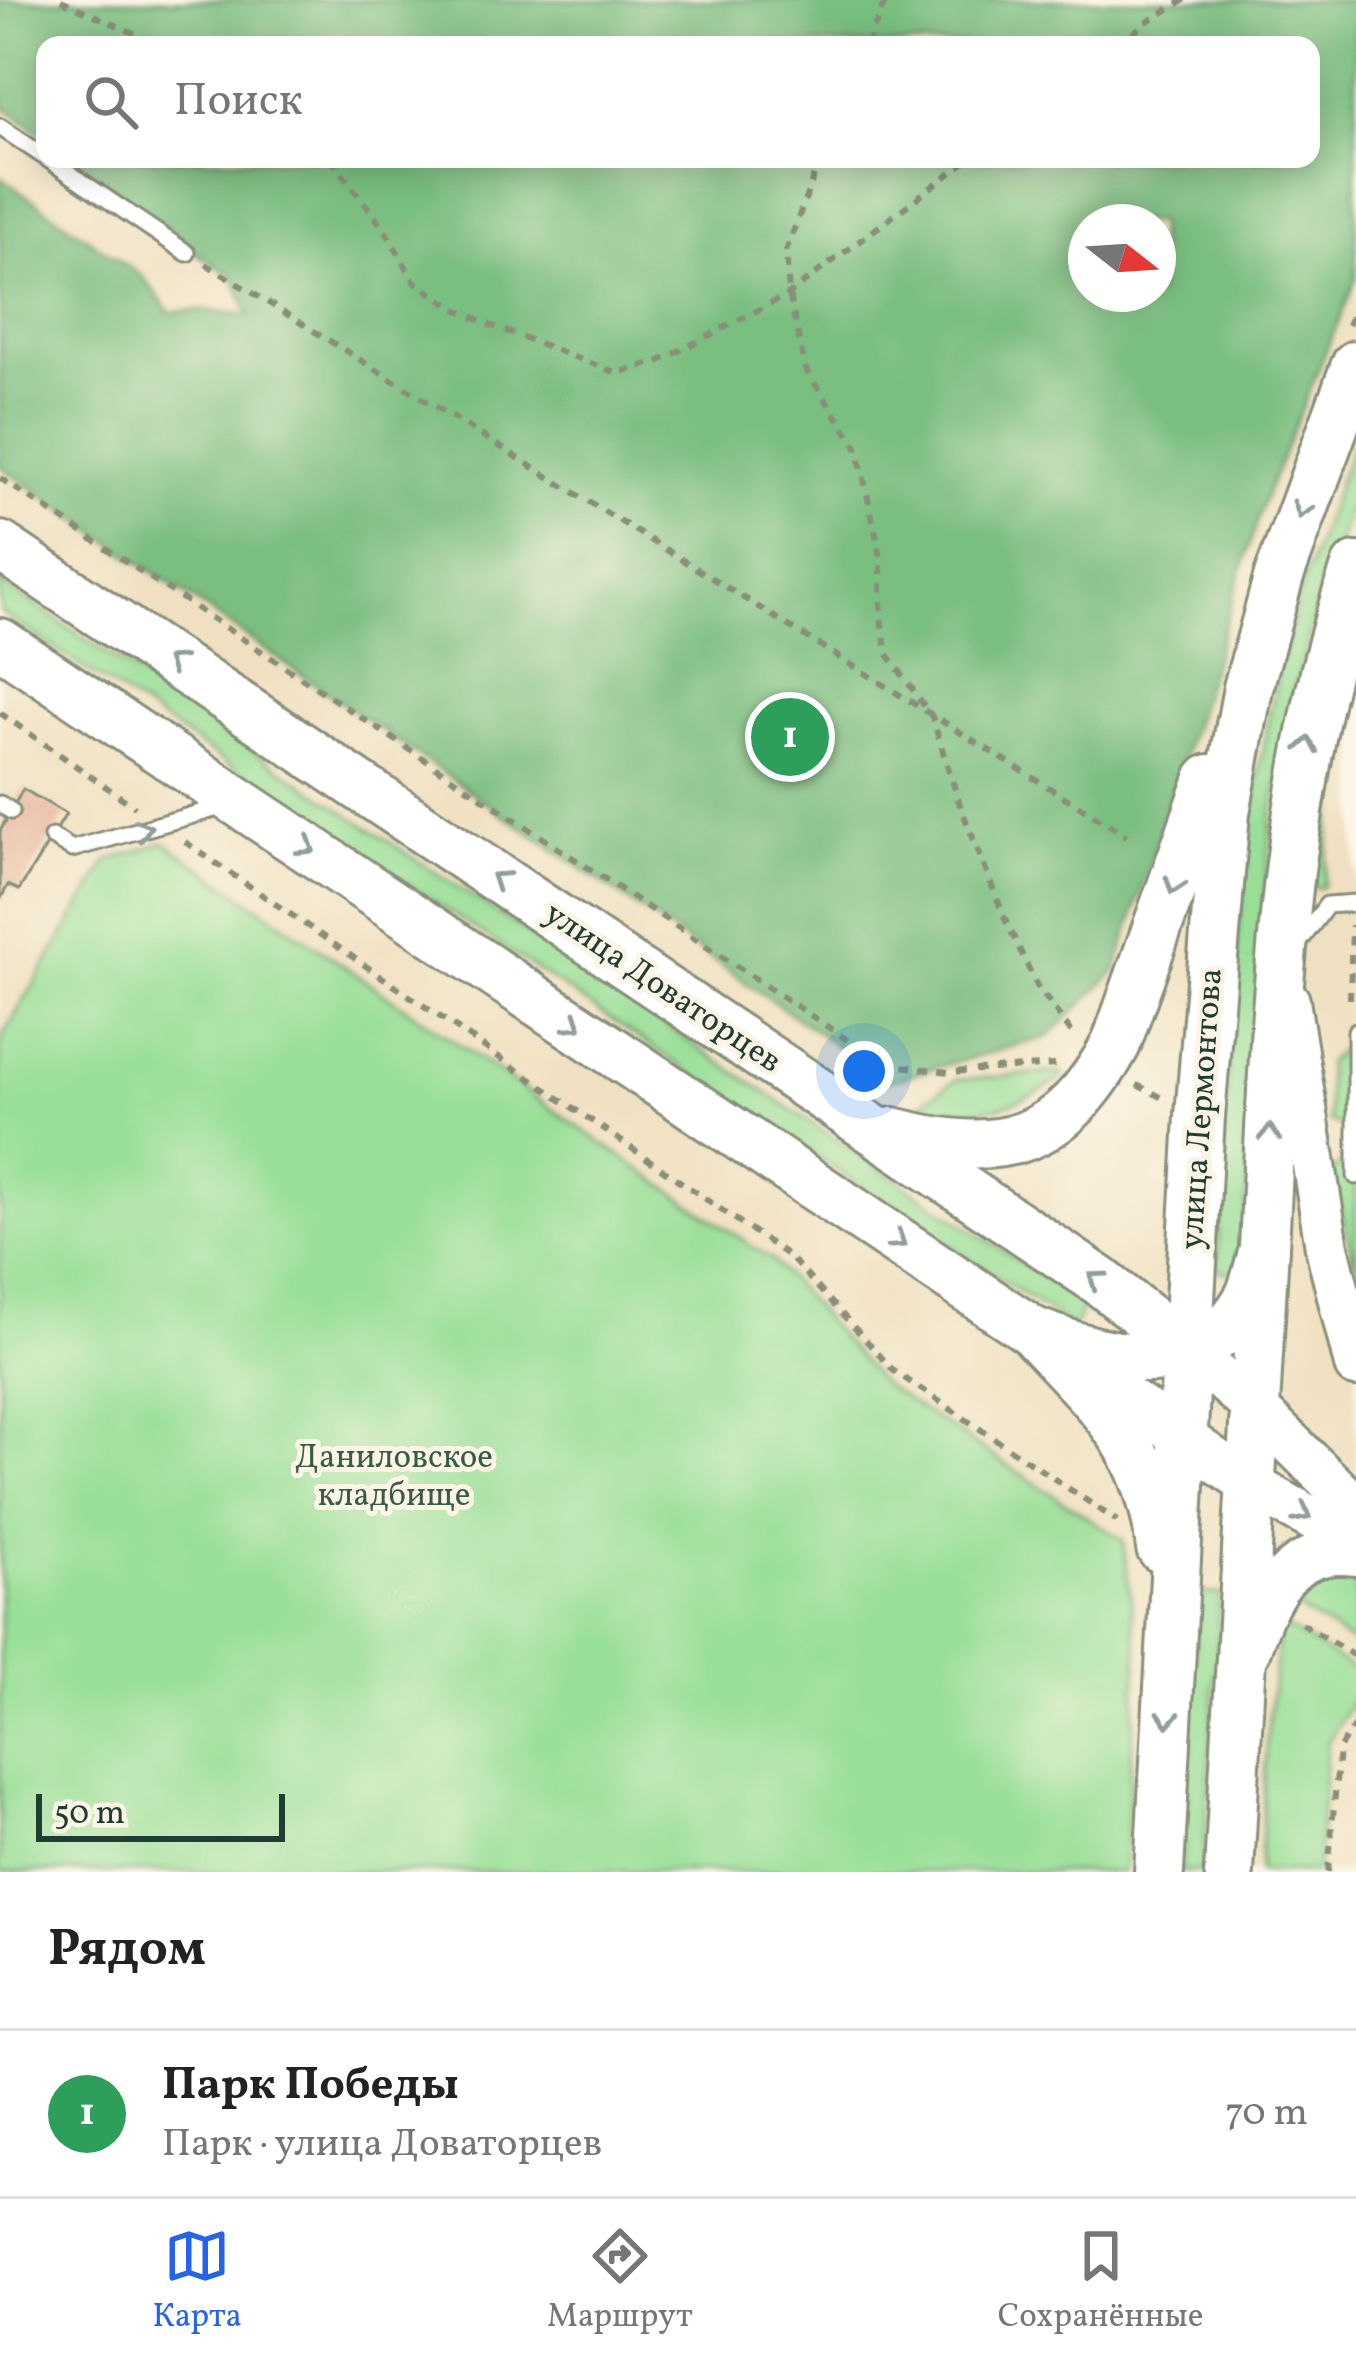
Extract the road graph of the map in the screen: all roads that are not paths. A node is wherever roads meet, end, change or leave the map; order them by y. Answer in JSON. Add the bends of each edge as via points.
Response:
{"nodes":[{"id":1,"x":0,"y":127,"type":"edge"},
{"id":2,"x":36,"y":151,"type":"edge"},
{"id":3,"x":61,"y":168,"type":"edge"},
{"id":4,"x":188,"y":253,"type":"road end"},
{"id":5,"x":1356,"y":364,"type":"edge"},
{"id":6,"x":0,"y":546,"type":"edge"},
{"id":7,"x":1356,"y":567,"type":"edge"},
{"id":8,"x":1279,"y":576,"type":"junction"},
{"id":9,"x":0,"y":643,"type":"edge"},
{"id":10,"x":239,"y":802,"type":"junction"},
{"id":11,"x":52,"y":837,"type":"dead end"},
{"id":12,"x":1355,"y":903,"type":"edge"},
{"id":13,"x":1281,"y":967,"type":"junction"},
{"id":14,"x":1356,"y":1030,"type":"edge"},
{"id":15,"x":840,"y":1108,"type":"junction"},
{"id":16,"x":1356,"y":1176,"type":"edge"},
{"id":17,"x":1264,"y":1250,"type":"junction"},
{"id":18,"x":1032,"y":1331,"type":"junction"},
{"id":19,"x":1189,"y":1351,"type":"junction"},
{"id":20,"x":1356,"y":1366,"type":"edge"},
{"id":21,"x":1256,"y":1408,"type":"junction"},
{"id":22,"x":1184,"y":1439,"type":"junction"},
{"id":23,"x":1251,"y":1485,"type":"junction"},
{"id":24,"x":1352,"y":1501,"type":"edge"},
{"id":25,"x":1356,"y":1543,"type":"edge"},
{"id":26,"x":1356,"y":1554,"type":"edge"},
{"id":27,"x":1172,"y":1651,"type":"junction"},
{"id":28,"x":1240,"y":1676,"type":"junction"},
{"id":29,"x":1159,"y":1872,"type":"edge"},
{"id":30,"x":1229,"y":1872,"type":"edge"}],
"edges":[{"from":1,"to":2,"type":"lane"},
{"from":3,"to":4,"type":"lane"},
{"from":5,"to":8,"type":"main road","name":"улица Лермонтова","one_way":true},
{"from":15,"to":6,"type":"main road","name":"улица Доваторцев","one_way":true},
{"from":13,"to":7,"type":"main road","name":"улица Лермонтова","one_way":true,"via":[[1294,821]]},
{"from":8,"to":15,"type":"main road","one_way":true,"via":[[1142,979],[1059,1118],[985,1147],[894,1132]]},
{"from":8,"to":19,"type":"main road","name":"улица Лермонтова","via":[[1225,812]]},
{"from":9,"to":10,"type":"main road"},
{"from":11,"to":10,"type":"lane","one_way":true,"via":[[71,849]]},
{"from":10,"to":18,"type":"main road","one_way":true},
{"from":12,"to":13,"type":"lane","via":[[1327,905]]},
{"from":17,"to":13,"type":"main road","name":"улица Лермонтова","one_way":true},
{"from":13,"to":20,"type":"main road","name":"улица Лермонтова","via":[[1327,1246]]},
{"from":14,"to":16,"type":"lane"},
{"from":19,"to":15,"type":"main road","name":"улица Доваторцев","one_way":true,"via":[[1100,1281]]},
{"from":17,"to":19,"type":"main road","via":[[1250,1294],[1227,1328]]},
{"from":17,"to":21,"type":"main road","name":"улица Лермонтова"},
{"from":18,"to":19,"type":"main road","via":[[1114,1358]]},
{"from":18,"to":22,"type":"main road"},
{"from":18,"to":27,"type":"main road","via":[[1123,1431],[1147,1480]]},
{"from":19,"to":21,"type":"main road","name":"улица Доваторцев"},
{"from":19,"to":22,"type":"main road","name":"улица Лермонтова"},
{"from":21,"to":23,"type":"main road","name":"улица Лермонтова"},
{"from":21,"to":24,"type":"main road","name":"улица Доваторцев"},
{"from":22,"to":23,"type":"main road"},
{"from":22,"to":27,"type":"main road","name":"улица Лермонтова"},
{"from":23,"to":25,"type":"main road","one_way":true},
{"from":23,"to":28,"type":"main road","name":"улица Лермонтова"},
{"from":26,"to":28,"type":"main road","via":[[1311,1558],[1284,1577],[1266,1601]]},
{"from":27,"to":29,"type":"main road","name":"улица Лермонтова","one_way":true},
{"from":28,"to":30,"type":"main road","name":"улица Лермонтова"}]}
